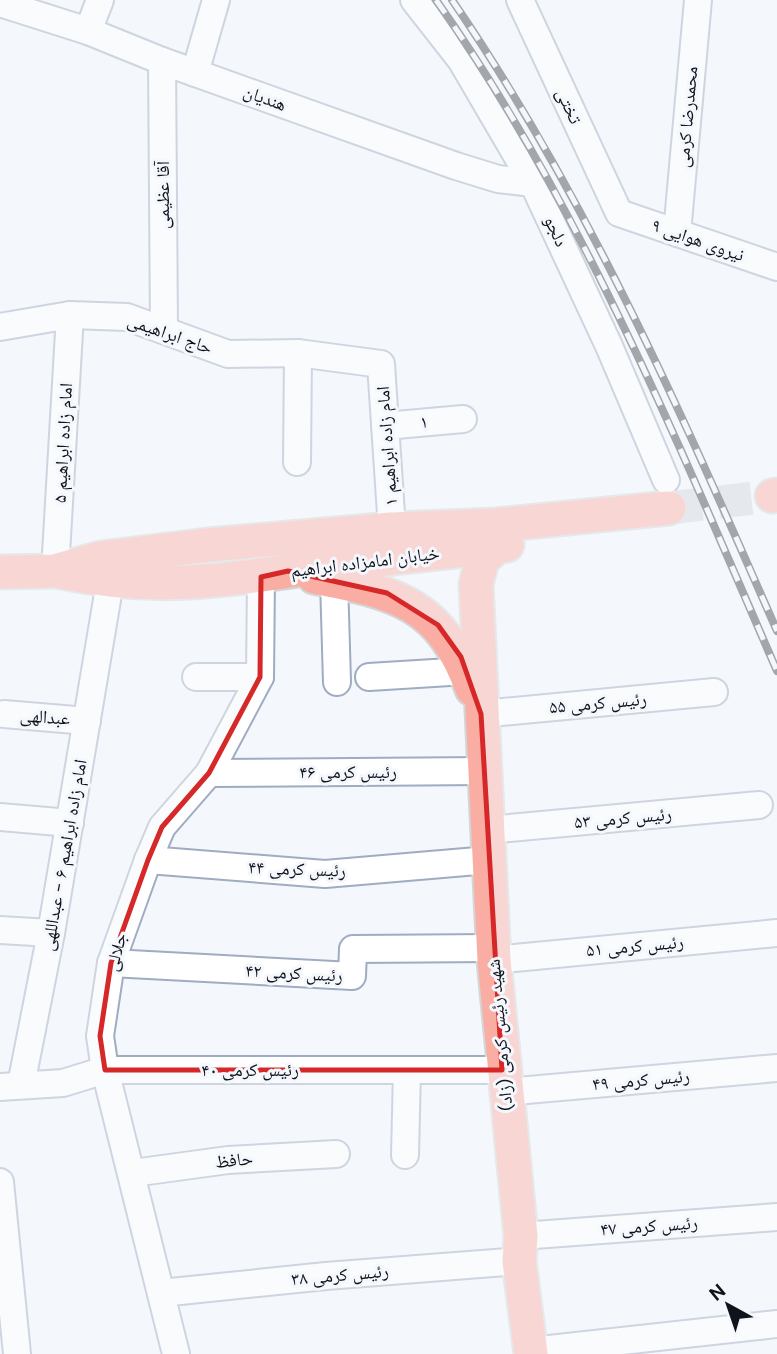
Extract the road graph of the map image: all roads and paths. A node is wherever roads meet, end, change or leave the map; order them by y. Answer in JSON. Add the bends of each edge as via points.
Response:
{"nodes":[{"id":1,"x":100,"y":0,"type":"edge"},
{"id":2,"x":216,"y":0,"type":"edge"},
{"id":3,"x":414,"y":0,"type":"edge"},
{"id":4,"x":520,"y":0,"type":"edge"},
{"id":5,"x":698,"y":0,"type":"edge"},
{"id":6,"x":0,"y":2,"type":"edge"},
{"id":7,"x":88,"y":31,"type":"junction"},
{"id":8,"x":162,"y":61,"type":"junction"},
{"id":9,"x":195,"y":73,"type":"junction"},
{"id":10,"x":533,"y":183,"type":"junction"},
{"id":11,"x":619,"y":213,"type":"joint"},
{"id":12,"x":677,"y":233,"type":"junction"},
{"id":13,"x":777,"y":267,"type":"edge"},
{"id":14,"x":70,"y":315,"type":"junction"},
{"id":15,"x":0,"y":327,"type":"edge"},
{"id":16,"x":164,"y":329,"type":"junction"},
{"id":17,"x":298,"y":354,"type":"junction"},
{"id":18,"x":381,"y":364,"type":"joint"},
{"id":19,"x":463,"y":419,"type":"dead end"},
{"id":20,"x":386,"y":426,"type":"junction"},
{"id":21,"x":297,"y":462,"type":"dead end"},
{"id":22,"x":670,"y":505,"type":"junction"},
{"id":23,"x":392,"y":529,"type":"junction"},
{"id":24,"x":208,"y":545,"type":"junction"},
{"id":25,"x":498,"y":547,"type":"junction"},
{"id":26,"x":55,"y":571,"type":"junction"},
{"id":27,"x":0,"y":572,"type":"edge"},
{"id":28,"x":274,"y":574,"type":"junction"},
{"id":29,"x":334,"y":580,"type":"junction"},
{"id":30,"x":228,"y":581,"type":"junction"},
{"id":31,"x":110,"y":582,"type":"junction"},
{"id":32,"x":466,"y":671,"type":"junction"},
{"id":33,"x":196,"y":677,"type":"dead end"},
{"id":34,"x":260,"y":677,"type":"junction"},
{"id":35,"x":369,"y":677,"type":"dead end"},
{"id":36,"x":337,"y":682,"type":"dead end"},
{"id":37,"x":714,"y":692,"type":"dead end"},
{"id":38,"x":4,"y":714,"type":"dead end"},
{"id":39,"x":481,"y":714,"type":"junction"},
{"id":40,"x":87,"y":720,"type":"junction"},
{"id":41,"x":486,"y":771,"type":"junction"},
{"id":42,"x":209,"y":773,"type":"junction"},
{"id":43,"x":759,"y":805,"type":"dead end"},
{"id":44,"x":0,"y":817,"type":"edge"},
{"id":45,"x":70,"y":823,"type":"junction"},
{"id":46,"x":488,"y":845,"type":"junction"},
{"id":47,"x":148,"y":860,"type":"junction"},
{"id":48,"x":0,"y":930,"type":"edge"},
{"id":49,"x":51,"y":933,"type":"junction"},
{"id":50,"x":777,"y":933,"type":"edge"},
{"id":51,"x":493,"y":954,"type":"junction"},
{"id":52,"x":111,"y":963,"type":"junction"},
{"id":53,"x":777,"y":1068,"type":"edge"},
{"id":54,"x":105,"y":1070,"type":"junction"},
{"id":55,"x":407,"y":1070,"type":"junction"},
{"id":56,"x":503,"y":1081,"type":"junction"},
{"id":57,"x":10,"y":1086,"type":"edge"},
{"id":58,"x":336,"y":1154,"type":"dead end"},
{"id":59,"x":405,"y":1155,"type":"dead end"},
{"id":60,"x":133,"y":1172,"type":"junction"},
{"id":61,"x":0,"y":1182,"type":"edge"},
{"id":62,"x":777,"y":1217,"type":"edge"},
{"id":63,"x":520,"y":1249,"type":"junction"},
{"id":64,"x":161,"y":1293,"type":"junction"},
{"id":65,"x":777,"y":1324,"type":"edge"},
{"id":66,"x":531,"y":1352,"type":"edge"},
{"id":67,"x":17,"y":1354,"type":"edge"},
{"id":68,"x":176,"y":1354,"type":"edge"}],
"edges":[{"from":1,"to":7,"type":"street"},
{"from":2,"to":9,"type":"street"},
{"from":3,"to":10,"type":"street","name":"دلجو","via":[[461,60]]},
{"from":4,"to":11,"type":"street","name":"تختی"},
{"from":5,"to":12,"type":"street","name":"محمدرضا کرمی"},
{"from":6,"to":7,"type":"street","name":"هندیان"},
{"from":7,"to":8,"type":"street","name":"هندیان"},
{"from":8,"to":9,"type":"street","name":"هندیان"},
{"from":8,"to":16,"type":"street","name":"آقا عظیمی"},
{"from":9,"to":10,"type":"street","name":"هندیان","via":[[456,166],[498,179]]},
{"from":10,"to":22,"type":"street","name":"دلجو","via":[[609,346]]},
{"from":11,"to":12,"type":"street","name":"نیروی هوایی ۹"},
{"from":12,"to":13,"type":"street","name":"نیروی هوایی ۹"},
{"from":14,"to":15,"type":"street","name":"حاج ابراهیمی"},
{"from":14,"to":16,"type":"street","name":"حاج ابراهیمی","via":[[127,317]]},
{"from":14,"to":26,"type":"street","name":"امام زاده ابراهیم ۵"},
{"from":16,"to":17,"type":"street","name":"حاج ابراهیمی","via":[[228,354]]},
{"from":17,"to":18,"type":"street","name":"حاج ابراهیمی"},
{"from":17,"to":21,"type":"street"},
{"from":18,"to":20,"type":"street","name":"امام زاده ابراهیم ۱"},
{"from":19,"to":20,"type":"street","name":"۱"},
{"from":20,"to":23,"type":"street","name":"امام زاده ابراهیم ۱"},
{"from":22,"to":23,"type":"main road","name":"خیابان امامزاده ابراهیم","via":[[496,525]]},
{"from":22,"to":25,"type":"main road","name":"خیابان امامزاده ابراهیم"},
{"from":23,"to":24,"type":"main road","name":"خیابان امامزاده ابراهیم"},
{"from":24,"to":26,"type":"main road","name":"خیابان امامزاده ابراهیم","via":[[101,558]]},
{"from":24,"to":30,"type":"main road","via":[[198,555],[201,570],[208,577]]},
{"from":25,"to":28,"type":"main road","name":"خیابان امامزاده ابراهیم"},
{"from":25,"to":39,"type":"main road","via":[[482,560],[475,584]]},
{"from":26,"to":27,"type":"main road","name":"خیابان امامزاده ابراهیم"},
{"from":26,"to":31,"type":"main road","name":"خیابان امامزاده ابراهیم"},
{"from":28,"to":29,"type":"main road"},
{"from":28,"to":30,"type":"main road","name":"خیابان امامزاده ابراهیم"},
{"from":28,"to":34,"type":"street","name":"جلالی"},
{"from":29,"to":32,"type":"main road","via":[[387,593],[413,606],[438,625]]},
{"from":29,"to":36,"type":"street"},
{"from":30,"to":31,"type":"main road","name":"خیابان امامزاده ابراهیم"},
{"from":31,"to":40,"type":"street","name":"امام زاده ابراهیم ۶ - عبداللهی"},
{"from":32,"to":35,"type":"street"},
{"from":32,"to":39,"type":"main road"},
{"from":33,"to":34,"type":"street"},
{"from":34,"to":42,"type":"street","name":"جلالی"},
{"from":37,"to":39,"type":"street","name":"رئیس کرمی ۵۵"},
{"from":38,"to":40,"type":"street","name":"عبدالهی"},
{"from":39,"to":41,"type":"main road","name":"شهید رئیس کرمی (زاد)"},
{"from":40,"to":45,"type":"street","name":"امام زاده ابراهیم ۶ - عبداللهی"},
{"from":41,"to":42,"type":"street","name":"رئیس کرمی ۴۶"},
{"from":41,"to":46,"type":"main road","name":"شهید رئیس کرمی (زاد)"},
{"from":42,"to":47,"type":"street","name":"جلالی","via":[[162,827]]},
{"from":43,"to":46,"type":"street","name":"رئیس کرمی ۵۳"},
{"from":44,"to":45,"type":"street"},
{"from":45,"to":49,"type":"street","name":"امام زاده ابراهیم ۶ - عبداللهی"},
{"from":46,"to":47,"type":"street","name":"رئیس کرمی ۴۴","via":[[325,874]]},
{"from":46,"to":51,"type":"main road","name":"شهید رئیس کرمی (زاد)"},
{"from":47,"to":52,"type":"street","name":"جلالی"},
{"from":48,"to":49,"type":"street"},
{"from":49,"to":57,"type":"street","name":"امام زاده ابراهیم ۶ - عبداللهی"},
{"from":50,"to":51,"type":"street","name":"رئیس کرمی ۵۱"},
{"from":51,"to":52,"type":"street","name":"رئیس کرمی ۴۲","via":[[353,949],[352,976]]},
{"from":51,"to":56,"type":"main road","name":"شهید رئیس کرمی (زاد)"},
{"from":52,"to":54,"type":"street","name":"جلالی","via":[[100,1036]]},
{"from":53,"to":56,"type":"street","name":"رئیس کرمی ۴۹"},
{"from":54,"to":55,"type":"street","name":"رئیس کرمی ۴۰"},
{"from":54,"to":57,"type":"street","name":"رئیس کرمی ۴۰","via":[[63,1083]]},
{"from":54,"to":60,"type":"street","name":"جلالی"},
{"from":55,"to":56,"type":"street","name":"رئیس کرمی ۴۰"},
{"from":55,"to":59,"type":"street"},
{"from":56,"to":63,"type":"main road","name":"شهید رئیس کرمی (زاد)"},
{"from":58,"to":60,"type":"street","name":"حافظ","via":[[228,1160]]},
{"from":60,"to":64,"type":"street","name":"جلالی"},
{"from":61,"to":67,"type":"street"},
{"from":62,"to":63,"type":"street","name":"رئیس کرمی ۴۷"},
{"from":63,"to":64,"type":"street","name":"رئیس کرمی ۳۸"},
{"from":63,"to":66,"type":"main road","name":"شهید رئیس کرمی (زاد)"},
{"from":64,"to":68,"type":"street","name":"جلالی"},
{"from":65,"to":66,"type":"street"}]}
